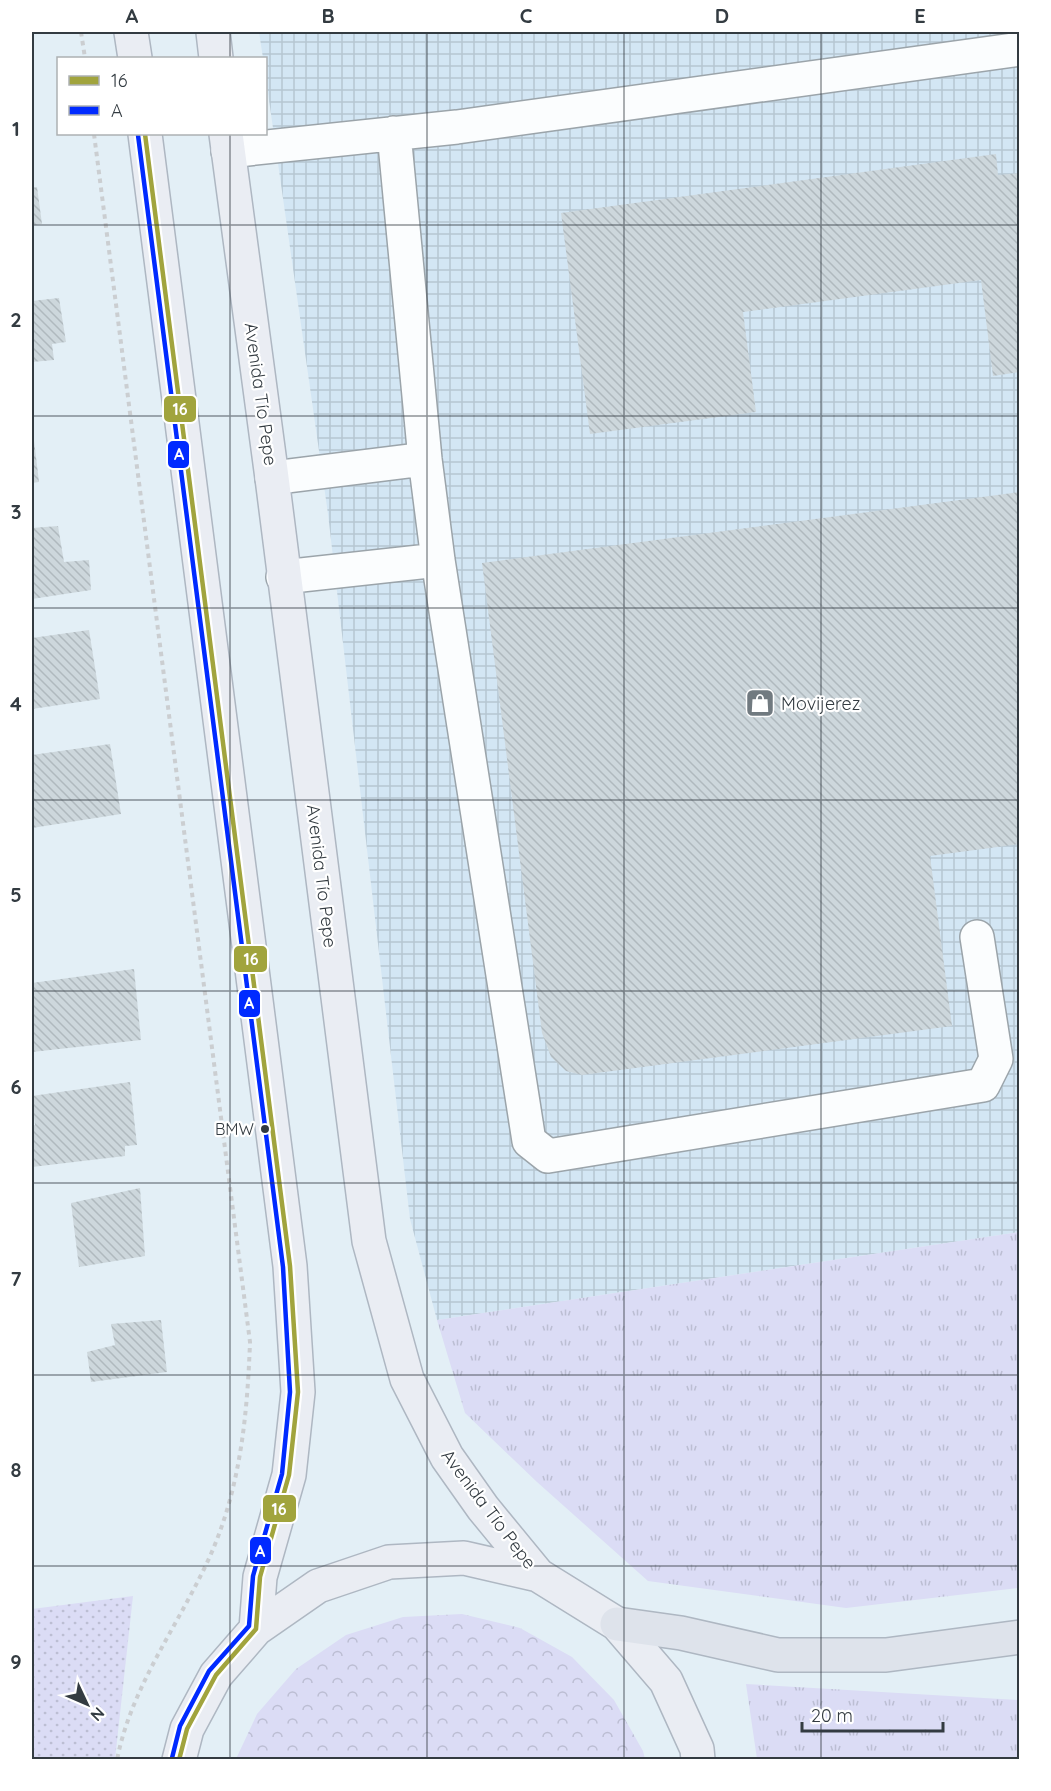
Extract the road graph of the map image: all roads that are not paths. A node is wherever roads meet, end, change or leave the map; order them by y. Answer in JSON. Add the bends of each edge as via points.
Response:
{"nodes":[{"id":1,"x":131,"y":32,"type":"edge"},
{"id":2,"x":213,"y":32,"type":"edge"},
{"id":3,"x":1020,"y":49,"type":"edge"},
{"id":4,"x":135,"y":57,"type":"edge"},
{"id":5,"x":216,"y":57,"type":"edge"},
{"id":6,"x":394,"y":134,"type":"junction"},
{"id":7,"x":145,"y":135,"type":"edge"},
{"id":8,"x":227,"y":142,"type":"edge"},
{"id":9,"x":425,"y":459,"type":"junction"},
{"id":10,"x":272,"y":478,"type":"junction"},
{"id":11,"x":438,"y":560,"type":"junction"},
{"id":12,"x":284,"y":577,"type":"junction"},
{"id":13,"x":977,"y":937,"type":"dead end"},
{"id":14,"x":538,"y":1575,"type":"junction"},
{"id":15,"x":617,"y":1624,"type":"junction"},
{"id":16,"x":256,"y":1629,"type":"junction"},
{"id":17,"x":1020,"y":1637,"type":"edge"},
{"id":18,"x":179,"y":1760,"type":"edge"},
{"id":19,"x":698,"y":1760,"type":"edge"}],
"edges":[{"from":1,"to":4,"type":"main road"},
{"from":2,"to":5,"type":"main road"},
{"from":3,"to":6,"type":"street"},
{"from":6,"to":8,"type":"street"},
{"from":6,"to":9,"type":"street"},
{"from":7,"to":16,"type":"main road","via":[[290,1266],[298,1392],[289,1475],[260,1577]]},
{"from":8,"to":10,"type":"main road","name":"Avenida Tío Pepe"},
{"from":9,"to":10,"type":"street"},
{"from":9,"to":11,"type":"street"},
{"from":10,"to":12,"type":"main road","name":"Avenida Tío Pepe"},
{"from":11,"to":12,"type":"street"},
{"from":11,"to":13,"type":"street","via":[[529,1141],[548,1156],[983,1086],[996,1059]]},
{"from":12,"to":14,"type":"main road","name":"Avenida Tío Pepe","via":[[369,1241],[406,1379],[447,1457]]},
{"from":14,"to":15,"type":"main road"},
{"from":14,"to":16,"type":"main road","via":[[464,1558],[389,1562],[318,1586]]},
{"from":15,"to":17,"type":"highway","via":[[681,1633],[778,1655],[886,1655]]},
{"from":15,"to":19,"type":"main road","via":[[666,1681],[697,1749]]},
{"from":16,"to":18,"type":"main road","via":[[216,1675],[187,1729]]}]}
